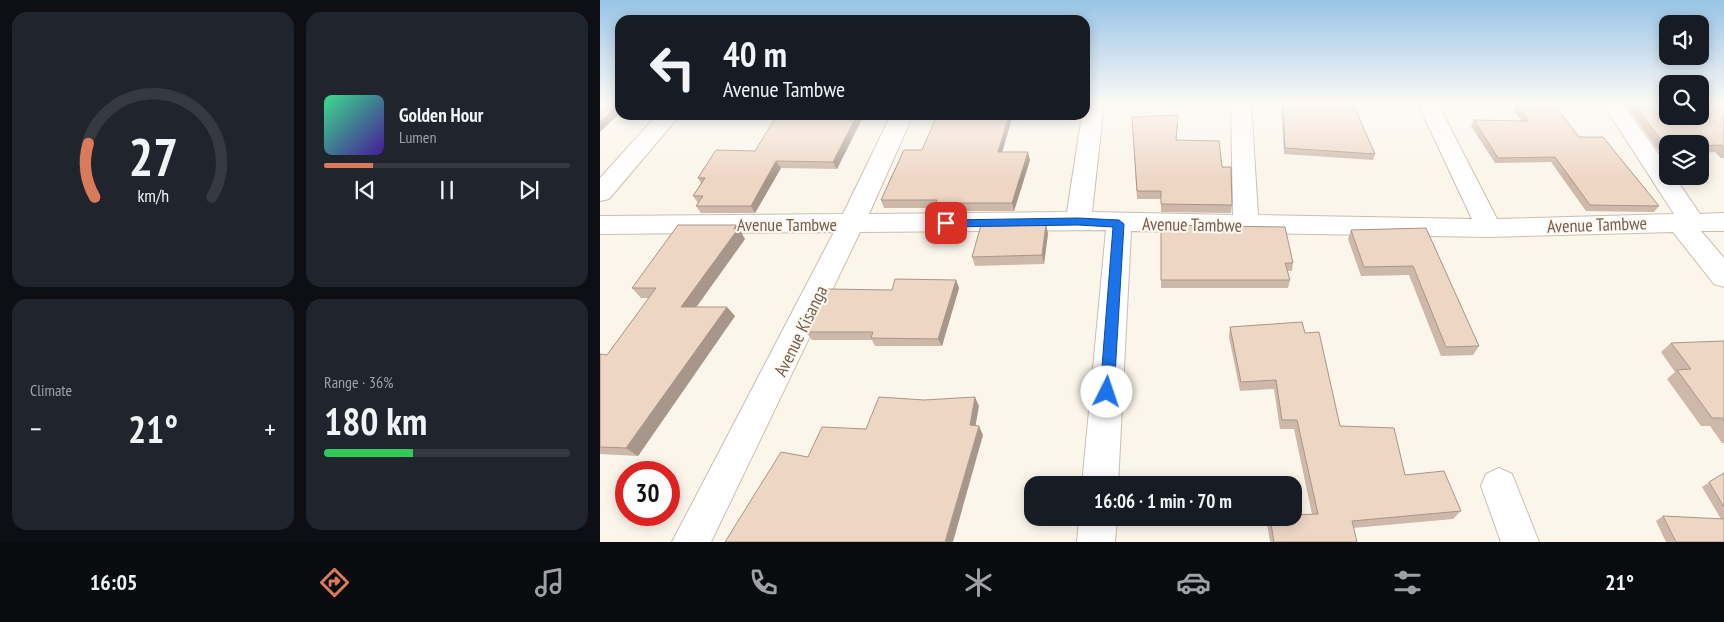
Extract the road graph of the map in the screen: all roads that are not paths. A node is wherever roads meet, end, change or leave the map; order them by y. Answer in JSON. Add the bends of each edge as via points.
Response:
{"nodes":[{"id":1,"x":656,"y":129,"type":"edge"},
{"id":2,"x":896,"y":129,"type":"edge"},
{"id":3,"x":1091,"y":129,"type":"edge"},
{"id":4,"x":1241,"y":129,"type":"edge"},
{"id":5,"x":1440,"y":129,"type":"edge"},
{"id":6,"x":1629,"y":129,"type":"edge"},
{"id":7,"x":600,"y":193,"type":"edge"},
{"id":8,"x":1078,"y":221,"type":"junction"},
{"id":9,"x":1686,"y":222,"type":"junction"},
{"id":10,"x":1724,"y":222,"type":"edge"},
{"id":11,"x":1119,"y":224,"type":"junction"},
{"id":12,"x":600,"y":225,"type":"edge"},
{"id":13,"x":852,"y":225,"type":"junction"},
{"id":14,"x":1246,"y":225,"type":"junction"},
{"id":15,"x":1489,"y":228,"type":"junction"},
{"id":16,"x":1724,"y":277,"type":"edge"},
{"id":17,"x":1101,"y":476,"type":"edge"},
{"id":18,"x":1499,"y":486,"type":"dead end"},
{"id":19,"x":1097,"y":526,"type":"edge"},
{"id":20,"x":691,"y":542,"type":"edge"},
{"id":21,"x":1096,"y":542,"type":"edge"},
{"id":22,"x":1520,"y":542,"type":"edge"}],
"edges":[{"from":1,"to":7,"type":"street"},
{"from":2,"to":13,"type":"street","name":"Avenue Kisanga"},
{"from":3,"to":8,"type":"street"},
{"from":4,"to":14,"type":"street"},
{"from":5,"to":15,"type":"street"},
{"from":6,"to":9,"type":"street"},
{"from":8,"to":11,"type":"street","name":"Avenue Tambwe"},
{"from":8,"to":13,"type":"street","name":"Avenue Tambwe"},
{"from":9,"to":10,"type":"street","name":"Avenue Tambwe"},
{"from":9,"to":15,"type":"street","name":"Avenue Tambwe"},
{"from":9,"to":16,"type":"street"},
{"from":11,"to":14,"type":"street","name":"Avenue Tambwe"},
{"from":11,"to":17,"type":"street"},
{"from":12,"to":13,"type":"street","name":"Avenue Tambwe"},
{"from":13,"to":20,"type":"street","name":"Avenue Kisanga","via":[[775,384]]},
{"from":14,"to":15,"type":"street","name":"Avenue Tambwe"},
{"from":18,"to":22,"type":"street"},
{"from":19,"to":21,"type":"street"}]}
